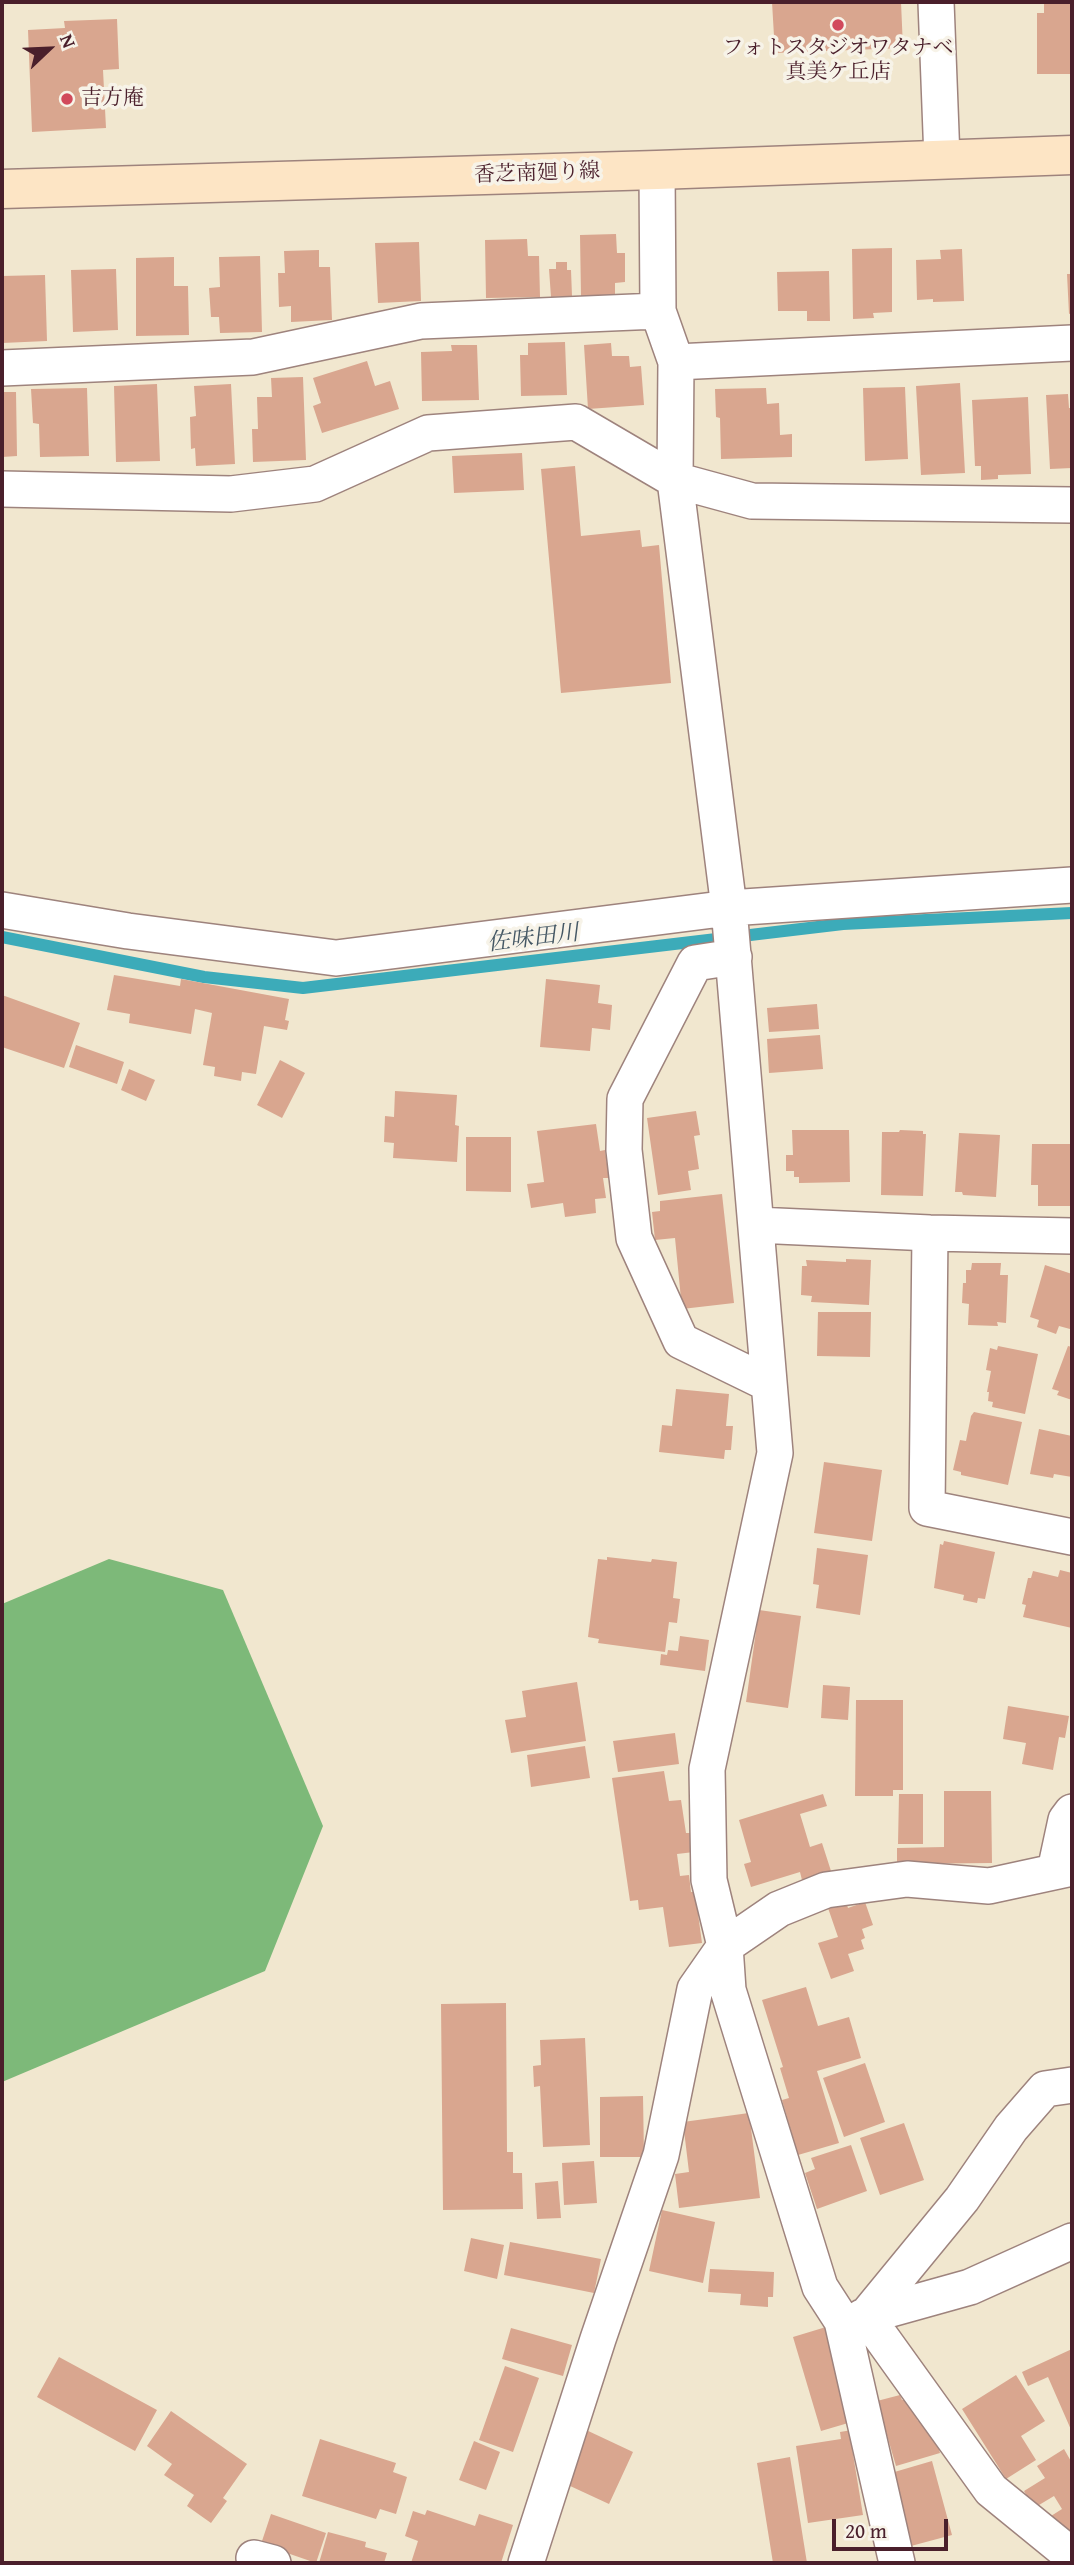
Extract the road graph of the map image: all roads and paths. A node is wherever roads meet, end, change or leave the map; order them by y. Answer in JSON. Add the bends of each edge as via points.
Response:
{"nodes":[{"id":1,"x":936,"y":2,"type":"edge"},
{"id":2,"x":1072,"y":155,"type":"edge"},
{"id":3,"x":942,"y":159,"type":"junction"},
{"id":4,"x":657,"y":170,"type":"junction"},
{"id":5,"x":2,"y":189,"type":"edge"},
{"id":6,"x":658,"y":311,"type":"junction"},
{"id":7,"x":1072,"y":343,"type":"edge"},
{"id":8,"x":676,"y":362,"type":"junction"},
{"id":9,"x":2,"y":368,"type":"edge"},
{"id":10,"x":675,"y":480,"type":"junction"},
{"id":11,"x":2,"y":489,"type":"edge"},
{"id":12,"x":1072,"y":505,"type":"edge"},
{"id":13,"x":1072,"y":886,"type":"edge"},
{"id":14,"x":729,"y":908,"type":"junction"},
{"id":15,"x":2,"y":910,"type":"edge"},
{"id":16,"x":734,"y":957,"type":"junction"},
{"id":17,"x":757,"y":1225,"type":"junction"},
{"id":18,"x":930,"y":1233,"type":"junction"},
{"id":19,"x":1072,"y":1236,"type":"edge"},
{"id":20,"x":767,"y":1383,"type":"junction"},
{"id":21,"x":1072,"y":1537,"type":"edge"},
{"id":22,"x":1072,"y":1812,"type":"edge"},
{"id":23,"x":1064,"y":1869,"type":"edge"},
{"id":24,"x":725,"y":1946,"type":"junction"},
{"id":25,"x":1072,"y":2085,"type":"edge"},
{"id":26,"x":1072,"y":2241,"type":"edge"},
{"id":27,"x":854,"y":2318,"type":"junction"},
{"id":28,"x":1072,"y":2556,"type":"edge"},
{"id":29,"x":526,"y":2563,"type":"edge"},
{"id":30,"x":897,"y":2563,"type":"edge"}],
"edges":[{"from":1,"to":3,"type":"street"},
{"from":2,"to":3,"type":"street","name":"香芝南廻り線"},
{"from":3,"to":4,"type":"street","name":"香芝南廻り線"},
{"from":4,"to":5,"type":"street","name":"香芝南廻り線"},
{"from":4,"to":6,"type":"street"},
{"from":6,"to":8,"type":"street"},
{"from":6,"to":9,"type":"street","via":[[421,321],[253,357]]},
{"from":7,"to":8,"type":"street"},
{"from":8,"to":10,"type":"street"},
{"from":10,"to":11,"type":"street","via":[[576,422],[428,433],[315,484],[231,494]]},
{"from":10,"to":12,"type":"street","via":[[752,501]]},
{"from":10,"to":14,"type":"street"},
{"from":13,"to":14,"type":"street"},
{"from":14,"to":15,"type":"street","via":[[336,958]]},
{"from":14,"to":16,"type":"street"},
{"from":16,"to":17,"type":"street"},
{"from":16,"to":20,"type":"street","via":[[695,963],[625,1099],[624,1150],[634,1238],[681,1340]]},
{"from":17,"to":18,"type":"street"},
{"from":17,"to":20,"type":"street"},
{"from":18,"to":19,"type":"street"},
{"from":18,"to":21,"type":"street","via":[[927,1508]]},
{"from":20,"to":24,"type":"street","via":[[775,1453],[706,1769],[709,1881]]},
{"from":22,"to":23,"type":"street","via":[[1066,1820]]},
{"from":23,"to":24,"type":"street","via":[[989,1886],[907,1879],[826,1890],[779,1909]]},
{"from":24,"to":27,"type":"street","via":[[728,1990],[820,2287]]},
{"from":24,"to":29,"type":"street","via":[[695,1989],[662,2155]]},
{"from":25,"to":27,"type":"street","via":[[1045,2088],[962,2199]]},
{"from":26,"to":27,"type":"street","via":[[970,2287]]},
{"from":27,"to":28,"type":"street","via":[[991,2490]]},
{"from":27,"to":30,"type":"street"}]}
